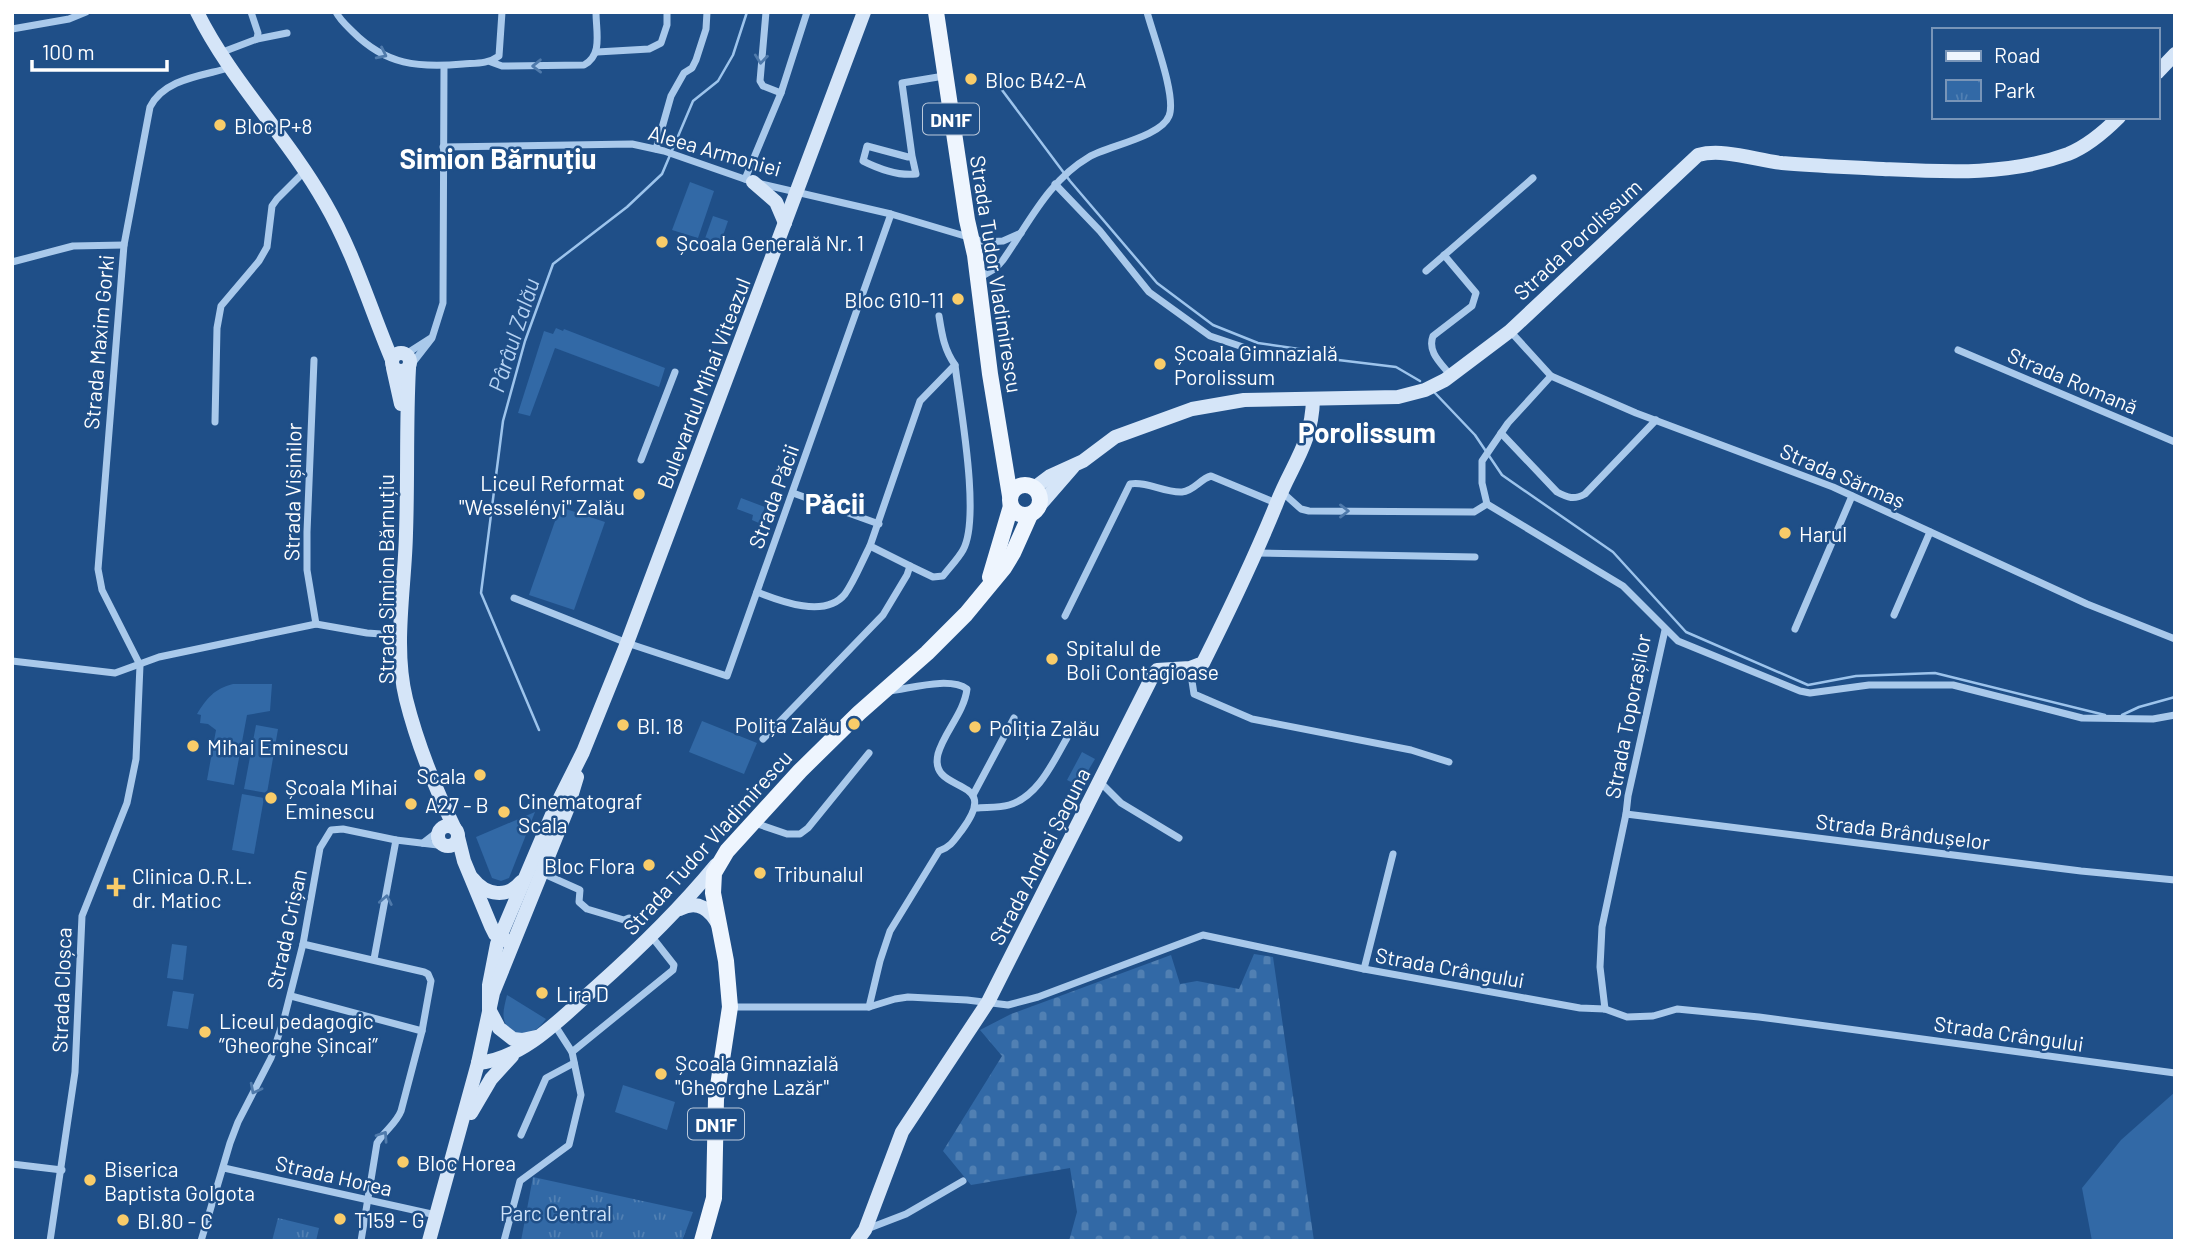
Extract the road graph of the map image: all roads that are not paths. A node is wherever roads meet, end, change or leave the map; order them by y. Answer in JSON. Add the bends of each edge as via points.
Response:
{"nodes":[{"id":1,"x":86,"y":12,"type":"edge"},
{"id":2,"x":197,"y":12,"type":"edge"},
{"id":3,"x":251,"y":12,"type":"edge"},
{"id":4,"x":336,"y":12,"type":"edge"},
{"id":5,"x":502,"y":12,"type":"edge"},
{"id":6,"x":596,"y":12,"type":"edge"},
{"id":7,"x":667,"y":12,"type":"edge"},
{"id":8,"x":707,"y":12,"type":"edge"},
{"id":9,"x":766,"y":12,"type":"edge"},
{"id":10,"x":807,"y":12,"type":"edge"},
{"id":11,"x":936,"y":12,"type":"edge"},
{"id":12,"x":1147,"y":12,"type":"edge"},
{"id":13,"x":860,"y":17,"type":"edge"},
{"id":14,"x":12,"y":29,"type":"edge"},
{"id":15,"x":287,"y":33,"type":"dead end"},
{"id":16,"x":257,"y":39,"type":"junction"},
{"id":17,"x":597,"y":52,"type":"junction"},
{"id":18,"x":220,"y":53,"type":"junction"},
{"id":19,"x":2175,"y":54,"type":"edge"},
{"id":20,"x":491,"y":62,"type":"junction"},
{"id":21,"x":444,"y":66,"type":"junction"},
{"id":22,"x":229,"y":68,"type":"junction"},
{"id":23,"x":2159,"y":71,"type":"edge"},
{"id":24,"x":945,"y":76,"type":"junction"},
{"id":25,"x":781,"y":93,"type":"junction"},
{"id":26,"x":2117,"y":119,"type":"edge"},
{"id":27,"x":443,"y":147,"type":"junction"},
{"id":28,"x":660,"y":150,"type":"junction"},
{"id":29,"x":912,"y":156,"type":"junction"},
{"id":30,"x":304,"y":172,"type":"junction"},
{"id":31,"x":1533,"y":178,"type":"dead end"},
{"id":32,"x":749,"y":180,"type":"junction"},
{"id":33,"x":1057,"y":181,"type":"junction"},
{"id":34,"x":797,"y":192,"type":"junction"},
{"id":35,"x":891,"y":214,"type":"junction"},
{"id":36,"x":785,"y":223,"type":"junction"},
{"id":37,"x":1021,"y":233,"type":"junction"},
{"id":38,"x":971,"y":238,"type":"junction"},
{"id":39,"x":124,"y":245,"type":"junction"},
{"id":40,"x":1444,"y":256,"type":"junction"},
{"id":41,"x":12,"y":262,"type":"edge"},
{"id":42,"x":1426,"y":271,"type":"dead end"},
{"id":43,"x":979,"y":278,"type":"junction"},
{"id":44,"x":939,"y":316,"type":"dead end"},
{"id":45,"x":1510,"y":331,"type":"junction"},
{"id":46,"x":1246,"y":348,"type":"dead end"},
{"id":47,"x":1958,"y":350,"type":"dead end"},
{"id":48,"x":314,"y":360,"type":"dead end"},
{"id":49,"x":402,"y":361,"type":"junction"},
{"id":50,"x":955,"y":365,"type":"junction"},
{"id":51,"x":675,"y":372,"type":"dead end"},
{"id":52,"x":1451,"y":376,"type":"junction"},
{"id":53,"x":1550,"y":376,"type":"junction"},
{"id":54,"x":1313,"y":399,"type":"junction"},
{"id":55,"x":1656,"y":420,"type":"junction"},
{"id":56,"x":215,"y":422,"type":"dead end"},
{"id":57,"x":1501,"y":433,"type":"junction"},
{"id":58,"x":2175,"y":442,"type":"edge"},
{"id":59,"x":1005,"y":459,"type":"junction"},
{"id":60,"x":641,"y":460,"type":"dead end"},
{"id":61,"x":1074,"y":466,"type":"junction"},
{"id":62,"x":1032,"y":487,"type":"junction"},
{"id":63,"x":793,"y":493,"type":"junction"},
{"id":64,"x":1852,"y":496,"type":"junction"},
{"id":65,"x":1279,"y":498,"type":"junction"},
{"id":66,"x":1011,"y":501,"type":"junction"},
{"id":67,"x":1487,"y":504,"type":"junction"},
{"id":68,"x":1035,"y":510,"type":"junction"},
{"id":69,"x":879,"y":524,"type":"junction"},
{"id":70,"x":1930,"y":532,"type":"junction"},
{"id":71,"x":870,"y":546,"type":"junction"},
{"id":72,"x":1257,"y":552,"type":"junction"},
{"id":73,"x":1475,"y":557,"type":"dead end"},
{"id":74,"x":910,"y":566,"type":"junction"},
{"id":75,"x":757,"y":593,"type":"junction"},
{"id":76,"x":980,"y":597,"type":"junction"},
{"id":77,"x":514,"y":598,"type":"dead end"},
{"id":78,"x":1894,"y":615,"type":"dead end"},
{"id":79,"x":1065,"y":616,"type":"dead end"},
{"id":80,"x":316,"y":624,"type":"junction"},
{"id":81,"x":1795,"y":629,"type":"dead end"},
{"id":82,"x":1665,"y":630,"type":"junction"},
{"id":83,"x":401,"y":632,"type":"junction"},
{"id":84,"x":2175,"y":639,"type":"edge"},
{"id":85,"x":627,"y":643,"type":"junction"},
{"id":86,"x":12,"y":661,"type":"edge"},
{"id":87,"x":140,"y":665,"type":"junction"},
{"id":88,"x":1190,"y":668,"type":"junction"},
{"id":89,"x":883,"y":692,"type":"junction"},
{"id":90,"x":2175,"y":715,"type":"edge"},
{"id":91,"x":1014,"y":718,"type":"dead end"},
{"id":92,"x":1066,"y":738,"type":"dead end"},
{"id":93,"x":763,"y":739,"type":"dead end"},
{"id":94,"x":583,"y":752,"type":"junction"},
{"id":95,"x":869,"y":753,"type":"dead end"},
{"id":96,"x":1449,"y":762,"type":"dead end"},
{"id":97,"x":1101,"y":783,"type":"junction"},
{"id":98,"x":973,"y":795,"type":"junction"},
{"id":99,"x":976,"y":808,"type":"junction"},
{"id":100,"x":1626,"y":814,"type":"junction"},
{"id":101,"x":751,"y":822,"type":"junction"},
{"id":102,"x":449,"y":836,"type":"junction"},
{"id":103,"x":1180,"y":838,"type":"dead end"},
{"id":104,"x":396,"y":840,"type":"junction"},
{"id":105,"x":422,"y":843,"type":"junction"},
{"id":106,"x":1393,"y":854,"type":"dead end"},
{"id":107,"x":719,"y":861,"type":"junction"},
{"id":108,"x":542,"y":873,"type":"junction"},
{"id":109,"x":526,"y":875,"type":"junction"},
{"id":110,"x":470,"y":876,"type":"junction"},
{"id":111,"x":2175,"y":880,"type":"edge"},
{"id":112,"x":694,"y":892,"type":"junction"},
{"id":113,"x":715,"y":905,"type":"junction"},
{"id":114,"x":679,"y":909,"type":"junction"},
{"id":115,"x":629,"y":918,"type":"dead end"},
{"id":116,"x":722,"y":935,"type":"junction"},
{"id":117,"x":652,"y":937,"type":"junction"},
{"id":118,"x":506,"y":941,"type":"junction"},
{"id":119,"x":303,"y":944,"type":"junction"},
{"id":120,"x":374,"y":959,"type":"junction"},
{"id":121,"x":1364,"y":969,"type":"junction"},
{"id":122,"x":291,"y":996,"type":"junction"},
{"id":123,"x":988,"y":1002,"type":"junction"},
{"id":124,"x":730,"y":1007,"type":"junction"},
{"id":125,"x":870,"y":1007,"type":"junction"},
{"id":126,"x":489,"y":1009,"type":"junction"},
{"id":127,"x":1605,"y":1009,"type":"junction"},
{"id":128,"x":554,"y":1024,"type":"junction"},
{"id":129,"x":422,"y":1031,"type":"junction"},
{"id":130,"x":536,"y":1037,"type":"junction"},
{"id":131,"x":518,"y":1050,"type":"junction"},
{"id":132,"x":572,"y":1052,"type":"junction"},
{"id":133,"x":478,"y":1063,"type":"junction"},
{"id":134,"x":574,"y":1063,"type":"junction"},
{"id":135,"x":2175,"y":1073,"type":"edge"},
{"id":136,"x":521,"y":1135,"type":"dead end"},
{"id":137,"x":457,"y":1142,"type":"junction"},
{"id":138,"x":12,"y":1164,"type":"edge"},
{"id":139,"x":223,"y":1168,"type":"junction"},
{"id":140,"x":62,"y":1170,"type":"junction"},
{"id":141,"x":963,"y":1181,"type":"dead end"},
{"id":142,"x":367,"y":1201,"type":"junction"},
{"id":143,"x":436,"y":1215,"type":"junction"},
{"id":144,"x":861,"y":1235,"type":"edge"},
{"id":145,"x":50,"y":1241,"type":"edge"},
{"id":146,"x":201,"y":1241,"type":"edge"},
{"id":147,"x":361,"y":1241,"type":"edge"},
{"id":148,"x":429,"y":1241,"type":"edge"},
{"id":149,"x":504,"y":1241,"type":"edge"},
{"id":150,"x":702,"y":1241,"type":"edge"}],
"edges":[{"from":1,"to":14,"type":"street"},
{"from":2,"to":18,"type":"main road","name":"Strada Simion Bărnuțiu"},
{"from":3,"to":16,"type":"street"},
{"from":4,"to":21,"type":"street","one_way":true,"via":[[366,45],[383,56],[407,64]]},
{"from":5,"to":20,"type":"street","via":[[499,56]]},
{"from":6,"to":17,"type":"street"},
{"from":7,"to":17,"type":"street","via":[[661,43],[649,50]]},
{"from":8,"to":28,"type":"street","via":[[696,60],[671,96]]},
{"from":9,"to":25,"type":"street","one_way":true,"via":[[760,81]]},
{"from":10,"to":25,"type":"street"},
{"from":11,"to":24,"type":"main road","name":"Strada Tudor Vladimirescu","number":"DN1F"},
{"from":12,"to":33,"type":"street","via":[[1172,100],[1170,116],[1153,131],[1092,155]]},
{"from":13,"to":34,"type":"main road","name":"Bulevardul Mihai Viteazul"},
{"from":15,"to":16,"type":"street"},
{"from":16,"to":18,"type":"street"},
{"from":17,"to":20,"type":"street","one_way":true,"via":[[584,65],[502,66]]},
{"from":18,"to":22,"type":"main road","name":"Strada Simion Bărnuțiu"},
{"from":19,"to":23,"type":"main road"},
{"from":20,"to":21,"type":"street"},
{"from":21,"to":27,"type":"street"},
{"from":22,"to":30,"type":"main road","name":"Strada Simion Bărnuțiu"},
{"from":22,"to":39,"type":"street","name":"Strada Maxim Gorki","via":[[167,87],[157,95],[150,107]]},
{"from":24,"to":29,"type":"street","via":[[902,83]]},
{"from":24,"to":38,"type":"main road","name":"Strada Tudor Vladimirescu","number":"DN1F"},
{"from":25,"to":32,"type":"street"},
{"from":26,"to":45,"type":"main road","name":"Strada Porolissum","via":[[2069,153],[1989,171],[1851,167],[1716,152],[1698,155]]},
{"from":27,"to":28,"type":"street","name":"Aleea Armoniei","via":[[632,144]]},
{"from":27,"to":49,"type":"street","via":[[440,313],[432,338]]},
{"from":28,"to":32,"type":"street","name":"Aleea Armoniei"},
{"from":29,"to":29,"type":"street","via":[[916,174],[863,161],[867,146]]},
{"from":30,"to":49,"type":"main road","name":"Strada Simion Bărnuțiu","via":[[340,231]]},
{"from":30,"to":56,"type":"street","via":[[276,199],[267,247],[221,306]]},
{"from":31,"to":40,"type":"street"},
{"from":32,"to":34,"type":"street","name":"Aleea Armoniei"},
{"from":32,"to":36,"type":"main road","via":[[776,202]]},
{"from":33,"to":37,"type":"street"},
{"from":33,"to":46,"type":"street","via":[[1149,292],[1210,336]]},
{"from":34,"to":35,"type":"street","name":"Aleea Armoniei"},
{"from":34,"to":36,"type":"main road","name":"Bulevardul Mihai Viteazul"},
{"from":35,"to":38,"type":"street","name":"Aleea Armoniei"},
{"from":35,"to":63,"type":"street","name":"Strada Păcii"},
{"from":36,"to":85,"type":"main road","name":"Bulevardul Mihai Viteazul"},
{"from":37,"to":38,"type":"street","name":"Aleea Armoniei","via":[[993,242]]},
{"from":37,"to":43,"type":"street","via":[[996,268]]},
{"from":38,"to":43,"type":"main road","name":"Strada Tudor Vladimirescu","number":"DN1F"},
{"from":39,"to":41,"type":"street","via":[[74,246]]},
{"from":39,"to":87,"type":"street","name":"Strada Maxim Gorki","via":[[98,569],[102,590]]},
{"from":40,"to":42,"type":"street"},
{"from":40,"to":52,"type":"street","via":[[1476,293],[1472,306],[1431,340],[1432,350]]},
{"from":43,"to":59,"type":"main road","name":"Strada Tudor Vladimirescu","number":"DN1F"},
{"from":44,"to":50,"type":"street","via":[[942,339]]},
{"from":45,"to":52,"type":"main road","name":"Strada Porolissum"},
{"from":45,"to":53,"type":"street","name":"Strada Sărmaș"},
{"from":47,"to":58,"type":"street","name":"Strada Romană"},
{"from":48,"to":80,"type":"street","name":"Strada Vișinilor","via":[[307,570]]},
{"from":49,"to":83,"type":"main road","name":"Strada Simion Bărnuțiu","via":[[406,531]]},
{"from":50,"to":69,"type":"street","via":[[920,401]]},
{"from":50,"to":74,"type":"street","via":[[971,503],[969,530],[964,549],[943,576],[933,577]]},
{"from":51,"to":60,"type":"street"},
{"from":52,"to":54,"type":"main road","name":"Strada Porolissum","via":[[1398,397]]},
{"from":53,"to":55,"type":"street","name":"Strada Sărmaș"},
{"from":53,"to":57,"type":"street"},
{"from":54,"to":61,"type":"main road","name":"Strada Porolissum","via":[[1244,400],[1192,409],[1115,436]]},
{"from":54,"to":65,"type":"main road","via":[[1310,433]]},
{"from":55,"to":57,"type":"street","via":[[1577,498],[1557,492]]},
{"from":55,"to":64,"type":"street","name":"Strada Sărmaș"},
{"from":57,"to":67,"type":"street","via":[[1482,461]]},
{"from":59,"to":62,"type":"main road"},
{"from":59,"to":66,"type":"main road","name":"Strada Tudor Vladimirescu","number":"DN1F"},
{"from":61,"to":62,"type":"main road","name":"Strada Porolissum"},
{"from":61,"to":68,"type":"main road","name":"Strada Porolissum"},
{"from":62,"to":66,"type":"main road","via":[[1020,486]]},
{"from":62,"to":68,"type":"main road","via":[[1039,495]]},
{"from":63,"to":69,"type":"street"},
{"from":63,"to":75,"type":"street","name":"Strada Păcii"},
{"from":64,"to":70,"type":"street","name":"Strada Sărmaș"},
{"from":64,"to":81,"type":"street"},
{"from":65,"to":67,"type":"street","one_way":true,"via":[[1309,511],[1474,512]]},
{"from":65,"to":72,"type":"main road"},
{"from":65,"to":79,"type":"street","via":[[1212,476],[1178,493],[1130,484]]},
{"from":66,"to":68,"type":"main road","via":[[1021,515]]},
{"from":66,"to":76,"type":"main road","name":"Strada Tudor Vladimirescu","number":"DN1F","via":[[998,558]]},
{"from":67,"to":82,"type":"street","name":"Strada Toporașilor","via":[[1623,586]]},
{"from":68,"to":76,"type":"main road","name":"Strada Tudor Vladimirescu","number":"DN1F","via":[[1013,553]]},
{"from":69,"to":71,"type":"street"},
{"from":70,"to":78,"type":"street"},
{"from":70,"to":84,"type":"street","name":"Strada Sărmaș"},
{"from":71,"to":74,"type":"street"},
{"from":71,"to":75,"type":"street","via":[[844,596],[827,605],[788,604]]},
{"from":72,"to":73,"type":"street"},
{"from":72,"to":88,"type":"main road","via":[[1203,663]]},
{"from":74,"to":93,"type":"street","via":[[883,615]]},
{"from":75,"to":85,"type":"street","name":"Strada Păcii","via":[[727,676]]},
{"from":76,"to":89,"type":"main road","name":"Strada Tudor Vladimirescu","number":"DN1F"},
{"from":77,"to":85,"type":"street","name":"Strada Păcii"},
{"from":80,"to":83,"type":"street","via":[[367,633]]},
{"from":80,"to":87,"type":"street"},
{"from":82,"to":90,"type":"street","via":[[1678,641],[1810,693],[1870,684],[1953,685],[2082,718]]},
{"from":82,"to":100,"type":"street","name":"Strada Toporașilor"},
{"from":83,"to":102,"type":"main road","name":"Strada Simion Bărnuțiu","via":[[406,697],[445,809]]},
{"from":85,"to":94,"type":"main road","name":"Bulevardul Mihai Viteazul"},
{"from":86,"to":87,"type":"street","via":[[115,673]]},
{"from":87,"to":140,"type":"street","name":"Strada Cloșca","via":[[136,759],[127,803],[82,916],[75,1072]]},
{"from":88,"to":96,"type":"street","via":[[1194,694],[1252,719],[1411,750]]},
{"from":88,"to":97,"type":"main road","name":"Strada Andrei Șaguna","via":[[1157,670],[1153,675]]},
{"from":89,"to":98,"type":"street","via":[[944,683],[960,684],[967,690],[938,755],[944,776]]},
{"from":89,"to":101,"type":"main road","name":"Strada Tudor Vladimirescu","number":"DN1F"},
{"from":91,"to":98,"type":"street"},
{"from":92,"to":99,"type":"street","via":[[1048,772],[1024,798],[1009,805]]},
{"from":94,"to":108,"type":"main road","name":"Bulevardul Mihai Viteazul","via":[[572,796]]},
{"from":94,"to":109,"type":"main road","name":"Bulevardul Mihai Viteazul"},
{"from":95,"to":101,"type":"street","via":[[800,834]]},
{"from":97,"to":103,"type":"street","via":[[1121,803]]},
{"from":97,"to":123,"type":"main road","name":"Strada Andrei Șaguna"},
{"from":98,"to":99,"type":"street"},
{"from":99,"to":125,"type":"street","via":[[948,848],[939,851],[890,931]]},
{"from":100,"to":111,"type":"street","name":"Strada Brândușelor"},
{"from":100,"to":127,"type":"street","name":"Strada Toporașilor","via":[[1602,927]]},
{"from":101,"to":107,"type":"main road","name":"Strada Tudor Vladimirescu","number":"DN1F"},
{"from":102,"to":105,"type":"street","name":"Strada Crișan"},
{"from":102,"to":105,"type":"street"},
{"from":102,"to":110,"type":"main road","name":"Strada Simion Bărnuțiu"},
{"from":104,"to":105,"type":"street","name":"Strada Crișan"},
{"from":104,"to":119,"type":"street","name":"Strada Crișan","via":[[331,830],[320,848]]},
{"from":120,"to":104,"type":"street","one_way":true},
{"from":106,"to":121,"type":"street"},
{"from":107,"to":112,"type":"main road","name":"Strada Tudor Vladimirescu"},
{"from":107,"to":113,"type":"main road","number":"DN1F","via":[[713,877]]},
{"from":108,"to":115,"type":"street","via":[[580,890],[579,902],[587,909]]},
{"from":108,"to":118,"type":"main road","name":"Bulevardul Mihai Viteazul"},
{"from":109,"to":110,"type":"main road","via":[[506,894],[485,889]]},
{"from":109,"to":118,"type":"main road","name":"Bulevardul Mihai Viteazul"},
{"from":110,"to":118,"type":"main road","name":"Strada Simion Bărnuțiu","via":[[491,926]]},
{"from":112,"to":113,"type":"main road","via":[[709,889]]},
{"from":112,"to":114,"type":"main road","name":"Strada Tudor Vladimirescu"},
{"from":113,"to":116,"type":"main road","number":"DN1F"},
{"from":114,"to":116,"type":"main road","via":[[703,907]]},
{"from":114,"to":117,"type":"main road","name":"Strada Tudor Vladimirescu"},
{"from":116,"to":124,"type":"main road","number":"DN1F"},
{"from":117,"to":128,"type":"main road","name":"Strada Tudor Vladimirescu"},
{"from":117,"to":132,"type":"street","via":[[674,965],[673,970]]},
{"from":118,"to":126,"type":"main road","name":"Bulevardul Mihai Viteazul","via":[[489,985]]},
{"from":119,"to":120,"type":"street"},
{"from":119,"to":122,"type":"street","name":"Strada Crișan"},
{"from":120,"to":129,"type":"street","via":[[428,974],[431,981]]},
{"from":121,"to":123,"type":"street","name":"Strada Crângului","via":[[1203,935],[1038,998],[1008,1005]]},
{"from":121,"to":127,"type":"street","name":"Strada Crângului"},
{"from":122,"to":129,"type":"street"},
{"from":122,"to":139,"type":"street","name":"Strada Crișan","one_way":true,"via":[[271,1058],[238,1122]]},
{"from":123,"to":125,"type":"street","name":"Strada Crângului","via":[[908,997]]},
{"from":123,"to":144,"type":"main road","name":"Strada Andrei Șaguna","via":[[902,1132]]},
{"from":124,"to":125,"type":"street","name":"Strada Crângului"},
{"from":124,"to":150,"type":"main road","number":"DN1F","via":[[716,1099],[714,1198]]},
{"from":126,"to":130,"type":"main road","via":[[499,1028],[513,1039]]},
{"from":126,"to":133,"type":"main road","name":"Bulevardul Mihai Viteazul"},
{"from":127,"to":135,"type":"street","name":"Strada Crângului","via":[[1627,1017],[1677,1009],[1759,1017]]},
{"from":128,"to":130,"type":"main road","name":"Strada Tudor Vladimirescu"},
{"from":128,"to":132,"type":"street"},
{"from":142,"to":129,"type":"street","one_way":true,"via":[[377,1143],[401,1111]]},
{"from":130,"to":131,"type":"main road","name":"Strada Tudor Vladimirescu"},
{"from":131,"to":133,"type":"main road","name":"Strada Tudor Vladimirescu"},
{"from":131,"to":137,"type":"main road","via":[[491,1079]]},
{"from":132,"to":134,"type":"street"},
{"from":133,"to":137,"type":"main road","name":"Bulevardul Mihai Viteazul"},
{"from":134,"to":136,"type":"street","via":[[547,1078]]},
{"from":134,"to":149,"type":"street","via":[[581,1095],[569,1145],[520,1181]]},
{"from":137,"to":143,"type":"main road","name":"Bulevardul Mihai Viteazul"},
{"from":138,"to":140,"type":"street"},
{"from":139,"to":142,"type":"street","name":"Strada Horea"},
{"from":139,"to":146,"type":"street","name":"Strada Crișan"},
{"from":140,"to":145,"type":"street","name":"Strada Cloșca"},
{"from":141,"to":144,"type":"street"},
{"from":142,"to":143,"type":"street","name":"Strada Horea"},
{"from":142,"to":147,"type":"street"},
{"from":143,"to":148,"type":"main road","name":"Bulevardul Mihai Viteazul"}]}
